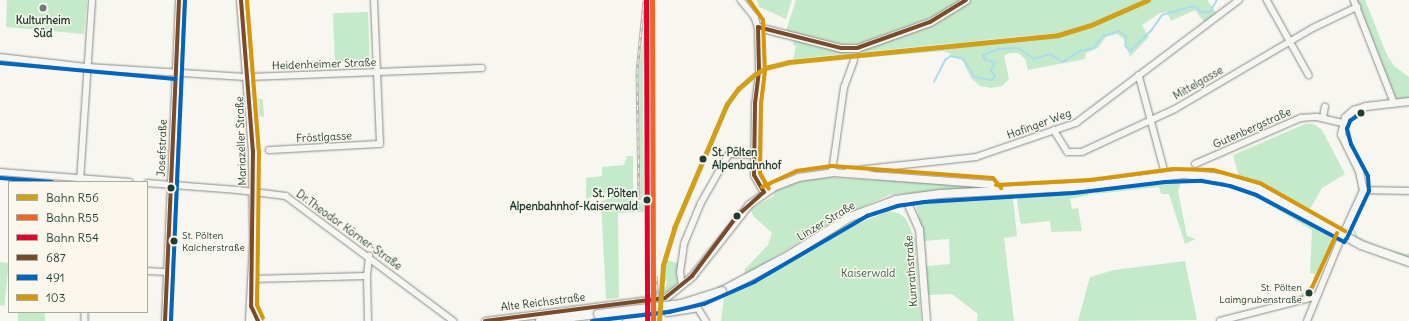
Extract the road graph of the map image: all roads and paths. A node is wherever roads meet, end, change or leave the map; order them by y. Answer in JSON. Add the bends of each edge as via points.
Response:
{"nodes":[{"id":1,"x":92,"y":0,"type":"edge"},
{"id":2,"x":179,"y":0,"type":"edge"},
{"id":3,"x":241,"y":0,"type":"edge"},
{"id":4,"x":374,"y":0,"type":"edge"},
{"id":5,"x":741,"y":0,"type":"edge"},
{"id":6,"x":966,"y":0,"type":"edge"},
{"id":7,"x":1239,"y":0,"type":"edge"},
{"id":8,"x":1266,"y":0,"type":"edge"},
{"id":9,"x":1354,"y":0,"type":"edge"},
{"id":10,"x":1356,"y":7,"type":"junction"},
{"id":11,"x":758,"y":28,"type":"junction"},
{"id":12,"x":1290,"y":41,"type":"junction"},
{"id":13,"x":0,"y":57,"type":"edge"},
{"id":14,"x":854,"y":61,"type":"dead end"},
{"id":15,"x":88,"y":67,"type":"junction"},
{"id":16,"x":482,"y":68,"type":"dead end"},
{"id":17,"x":176,"y":73,"type":"junction"},
{"id":18,"x":377,"y":73,"type":"junction"},
{"id":19,"x":1139,"y":75,"type":"junction"},
{"id":20,"x":1309,"y":75,"type":"dead end"},
{"id":21,"x":249,"y":77,"type":"junction"},
{"id":22,"x":1409,"y":101,"type":"edge"},
{"id":23,"x":1394,"y":102,"type":"junction"},
{"id":24,"x":1326,"y":107,"type":"dead end"},
{"id":25,"x":1323,"y":118,"type":"junction"},
{"id":26,"x":1152,"y":120,"type":"junction"},
{"id":27,"x":1342,"y":123,"type":"junction"},
{"id":28,"x":1054,"y":130,"type":"junction"},
{"id":29,"x":269,"y":150,"type":"dead end"},
{"id":30,"x":754,"y":155,"type":"junction"},
{"id":31,"x":1195,"y":164,"type":"dead end"},
{"id":32,"x":902,"y":165,"type":"junction"},
{"id":33,"x":1164,"y":168,"type":"dead end"},
{"id":34,"x":0,"y":172,"type":"edge"},
{"id":35,"x":832,"y":172,"type":"junction"},
{"id":36,"x":902,"y":178,"type":"junction"},
{"id":37,"x":80,"y":180,"type":"edge"},
{"id":38,"x":105,"y":181,"type":"edge"},
{"id":39,"x":148,"y":183,"type":"edge"},
{"id":40,"x":172,"y":185,"type":"junction"},
{"id":41,"x":1363,"y":190,"type":"junction"},
{"id":42,"x":254,"y":191,"type":"junction"},
{"id":43,"x":996,"y":191,"type":"junction"},
{"id":44,"x":1409,"y":191,"type":"edge"},
{"id":45,"x":764,"y":192,"type":"junction"},
{"id":46,"x":905,"y":198,"type":"junction"},
{"id":47,"x":1342,"y":236,"type":"junction"},
{"id":48,"x":370,"y":256,"type":"junction"},
{"id":49,"x":1409,"y":262,"type":"edge"},
{"id":50,"x":148,"y":271,"type":"edge"},
{"id":51,"x":168,"y":272,"type":"junction"},
{"id":52,"x":367,"y":276,"type":"junction"},
{"id":53,"x":255,"y":279,"type":"junction"},
{"id":54,"x":682,"y":285,"type":"junction"},
{"id":55,"x":1314,"y":297,"type":"junction"},
{"id":56,"x":665,"y":298,"type":"junction"},
{"id":57,"x":622,"y":304,"type":"junction"},
{"id":58,"x":251,"y":306,"type":"junction"},
{"id":59,"x":604,"y":307,"type":"junction"},
{"id":60,"x":598,"y":318,"type":"edge"},
{"id":61,"x":165,"y":321,"type":"edge"},
{"id":62,"x":250,"y":321,"type":"edge"},
{"id":63,"x":258,"y":321,"type":"edge"},
{"id":64,"x":368,"y":321,"type":"edge"},
{"id":65,"x":454,"y":321,"type":"edge"},
{"id":66,"x":485,"y":321,"type":"edge"},
{"id":67,"x":540,"y":321,"type":"edge"},
{"id":68,"x":614,"y":321,"type":"edge"},
{"id":69,"x":706,"y":321,"type":"edge"},
{"id":70,"x":926,"y":321,"type":"edge"},
{"id":71,"x":1220,"y":321,"type":"edge"},
{"id":72,"x":1306,"y":321,"type":"edge"}],
"edges":[{"from":1,"to":15,"type":"street"},
{"from":2,"to":17,"type":"street","name":"Josefstraße"},
{"from":3,"to":21,"type":"main road","name":"Mariazeller Straße"},
{"from":4,"to":18,"type":"street"},
{"from":5,"to":11,"type":"street","via":[[756,17]]},
{"from":6,"to":11,"type":"street","via":[[930,22],[856,48],[841,48]]},
{"from":7,"to":19,"type":"street","name":"Hafinger Weg"},
{"from":8,"to":12,"type":"street"},
{"from":9,"to":10,"type":"street"},
{"from":10,"to":12,"type":"street","name":"Mittelgasse"},
{"from":10,"to":23,"type":"street"},
{"from":11,"to":30,"type":"street","via":[[759,71]]},
{"from":12,"to":20,"type":"street"},
{"from":12,"to":26,"type":"street","name":"Mittelgasse"},
{"from":13,"to":15,"type":"street","name":"Heidenheimer Straße"},
{"from":14,"to":35,"type":"street","via":[[844,88]]},
{"from":15,"to":17,"type":"street","name":"Heidenheimer Straße"},
{"from":15,"to":37,"type":"street"},
{"from":16,"to":18,"type":"street","name":"Heidenheimer Straße"},
{"from":17,"to":21,"type":"street","name":"Heidenheimer Straße"},
{"from":17,"to":40,"type":"street","name":"Josefstraße"},
{"from":18,"to":21,"type":"street","name":"Heidenheimer Straße"},
{"from":18,"to":29,"type":"street","name":"Fröstlgasse","via":[[380,144]]},
{"from":19,"to":26,"type":"street"},
{"from":19,"to":28,"type":"street","name":"Hafinger Weg","via":[[1076,123]]},
{"from":21,"to":42,"type":"main road","name":"Mariazeller Straße"},
{"from":22,"to":23,"type":"street"},
{"from":23,"to":27,"type":"street","via":[[1358,108],[1349,113]]},
{"from":24,"to":25,"type":"street"},
{"from":25,"to":27,"type":"street","name":"Gutenbergstraße"},
{"from":25,"to":31,"type":"street","name":"Gutenbergstraße","via":[[1295,120],[1228,152]]},
{"from":26,"to":28,"type":"street","name":"Mittelgasse","via":[[1075,153],[1063,147]]},
{"from":26,"to":33,"type":"street"},
{"from":27,"to":41,"type":"street","via":[[1343,139],[1359,172]]},
{"from":28,"to":32,"type":"street","name":"Hafinger Weg","via":[[976,157]]},
{"from":30,"to":45,"type":"street","via":[[754,175]]},
{"from":30,"to":54,"type":"street","via":[[729,154],[701,203],[684,244],[680,273]]},
{"from":32,"to":35,"type":"street","name":"Hafinger Weg"},
{"from":32,"to":36,"type":"street"},
{"from":34,"to":37,"type":"street"},
{"from":35,"to":36,"type":"street","name":"Alte Reichsstraße"},
{"from":35,"to":45,"type":"street","name":"Alte Reichsstraße","via":[[798,177]]},
{"from":36,"to":43,"type":"street","name":"Alte Reichsstraße","via":[[992,184]]},
{"from":37,"to":38,"type":"street"},
{"from":39,"to":40,"type":"street","name":"Dr.Theodor Körner-Straße"},
{"from":40,"to":42,"type":"street","name":"Dr.Theodor Körner-Straße"},
{"from":40,"to":51,"type":"street","name":"Josefstraße"},
{"from":41,"to":44,"type":"street"},
{"from":41,"to":47,"type":"street"},
{"from":42,"to":48,"type":"street","name":"Dr.Theodor Körner-Straße","via":[[290,198]]},
{"from":42,"to":53,"type":"main road","name":"Mariazeller Straße"},
{"from":43,"to":46,"type":"main road","name":"Linzer Straße"},
{"from":43,"to":47,"type":"main road","name":"Linzer Straße","via":[[1091,186],[1174,175],[1212,176],[1258,189]]},
{"from":45,"to":54,"type":"street","name":"Alte Reichsstraße","via":[[737,216],[697,270]]},
{"from":46,"to":60,"type":"main road","name":"Linzer Straße","bridge":true,"via":[[850,217],[788,256],[722,291],[681,304]]},
{"from":46,"to":70,"type":"street","name":"Kunrathstraße","via":[[920,229]]},
{"from":47,"to":49,"type":"main road","name":"Linzer Straße","via":[[1380,254]]},
{"from":47,"to":55,"type":"street"},
{"from":48,"to":52,"type":"street"},
{"from":48,"to":65,"type":"street","name":"Dr.Theodor Körner-Straße"},
{"from":50,"to":51,"type":"street"},
{"from":51,"to":61,"type":"street","name":"Josefstraße"},
{"from":52,"to":53,"type":"street"},
{"from":52,"to":64,"type":"street"},
{"from":53,"to":58,"type":"main road","name":"Mariazeller Straße"},
{"from":54,"to":56,"type":"street","name":"Alte Reichsstraße"},
{"from":55,"to":71,"type":"street"},
{"from":55,"to":72,"type":"street"},
{"from":56,"to":57,"type":"street","name":"Alte Reichsstraße"},
{"from":56,"to":69,"type":"street","via":[[668,313],[698,308]]},
{"from":57,"to":59,"type":"street","name":"Alte Reichsstraße"},
{"from":57,"to":68,"type":"street","via":[[618,318]]},
{"from":58,"to":62,"type":"main road","name":"Mariazeller Straße"},
{"from":58,"to":63,"type":"main road","name":"Mariazeller Straße"},
{"from":59,"to":60,"type":"street","via":[[602,319]]},
{"from":59,"to":66,"type":"street","name":"Alte Reichsstraße"},
{"from":60,"to":67,"type":"main road"}]}
